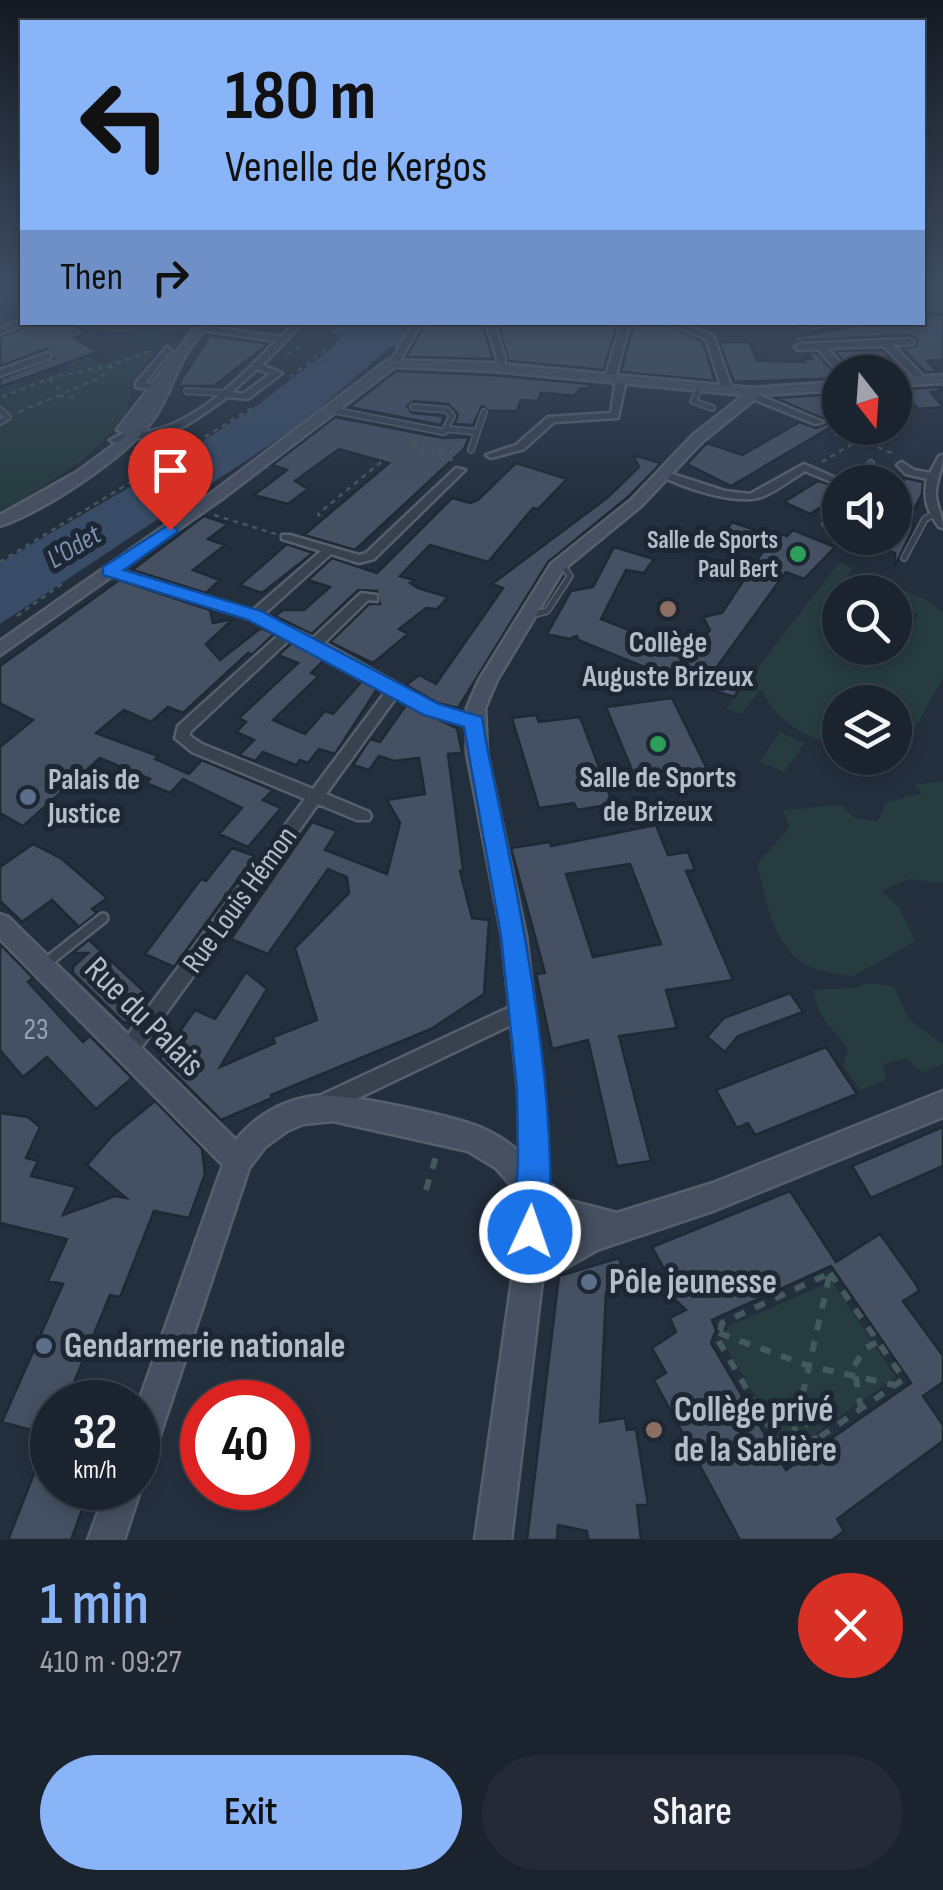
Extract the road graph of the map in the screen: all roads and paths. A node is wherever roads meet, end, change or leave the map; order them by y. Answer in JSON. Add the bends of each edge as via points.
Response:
{"nodes":[{"id":1,"x":36,"y":360,"type":"edge"},
{"id":2,"x":124,"y":360,"type":"edge"},
{"id":3,"x":155,"y":360,"type":"edge"},
{"id":4,"x":178,"y":360,"type":"edge"},
{"id":5,"x":262,"y":360,"type":"edge"},
{"id":6,"x":312,"y":360,"type":"edge"},
{"id":7,"x":396,"y":360,"type":"edge"},
{"id":8,"x":502,"y":360,"type":"edge"},
{"id":9,"x":619,"y":360,"type":"edge"},
{"id":10,"x":717,"y":360,"type":"edge"},
{"id":11,"x":903,"y":360,"type":"edge"},
{"id":12,"x":394,"y":363,"type":"junction"},
{"id":13,"x":307,"y":364,"type":"junction"},
{"id":14,"x":112,"y":365,"type":"junction"},
{"id":15,"x":256,"y":366,"type":"junction"},
{"id":16,"x":500,"y":368,"type":"junction"},
{"id":17,"x":0,"y":372,"type":"edge"},
{"id":18,"x":361,"y":375,"type":"dead end"},
{"id":19,"x":290,"y":377,"type":"dead end"},
{"id":20,"x":616,"y":378,"type":"junction"},
{"id":21,"x":49,"y":379,"type":"junction"},
{"id":22,"x":943,"y":379,"type":"edge"},
{"id":23,"x":923,"y":380,"type":"junction"},
{"id":24,"x":912,"y":381,"type":"edge"},
{"id":25,"x":701,"y":386,"type":"junction"},
{"id":26,"x":822,"y":388,"type":"edge"},
{"id":27,"x":727,"y":389,"type":"junction"},
{"id":28,"x":187,"y":392,"type":"dead end"},
{"id":29,"x":223,"y":392,"type":"junction"},
{"id":30,"x":63,"y":393,"type":"junction"},
{"id":31,"x":160,"y":393,"type":"junction"},
{"id":32,"x":754,"y":394,"type":"junction"},
{"id":33,"x":54,"y":396,"type":"junction"},
{"id":34,"x":0,"y":398,"type":"edge"},
{"id":35,"x":79,"y":398,"type":"dead end"},
{"id":36,"x":258,"y":402,"type":"dead end"},
{"id":37,"x":413,"y":407,"type":"dead end"},
{"id":38,"x":712,"y":408,"type":"dead end"},
{"id":39,"x":0,"y":410,"type":"edge"},
{"id":40,"x":332,"y":410,"type":"junction"},
{"id":41,"x":484,"y":412,"type":"dead end"},
{"id":42,"x":8,"y":417,"type":"junction"},
{"id":43,"x":0,"y":422,"type":"edge"},
{"id":44,"x":818,"y":422,"type":"joint"},
{"id":45,"x":446,"y":428,"type":"junction"},
{"id":46,"x":139,"y":431,"type":"junction"},
{"id":47,"x":477,"y":432,"type":"junction"},
{"id":48,"x":412,"y":445,"type":"dead end"},
{"id":49,"x":850,"y":445,"type":"edge"},
{"id":50,"x":471,"y":450,"type":"dead end"},
{"id":51,"x":882,"y":450,"type":"dead end"},
{"id":52,"x":164,"y":452,"type":"dead end"},
{"id":53,"x":393,"y":452,"type":"dead end"},
{"id":54,"x":435,"y":453,"type":"dead end"},
{"id":55,"x":175,"y":455,"type":"junction"},
{"id":56,"x":492,"y":455,"type":"dead end"},
{"id":57,"x":436,"y":459,"type":"junction"},
{"id":58,"x":456,"y":465,"type":"joint"},
{"id":59,"x":156,"y":467,"type":"junction"},
{"id":60,"x":939,"y":467,"type":"edge"},
{"id":61,"x":810,"y":469,"type":"junction"},
{"id":62,"x":912,"y":472,"type":"edge"},
{"id":63,"x":663,"y":474,"type":"junction"},
{"id":64,"x":822,"y":474,"type":"edge"},
{"id":65,"x":197,"y":510,"type":"junction"},
{"id":66,"x":934,"y":514,"type":"junction"},
{"id":67,"x":0,"y":521,"type":"edge"},
{"id":68,"x":943,"y":525,"type":"edge"},
{"id":69,"x":286,"y":537,"type":"joint"},
{"id":70,"x":328,"y":543,"type":"junction"},
{"id":71,"x":904,"y":558,"type":"dead end"},
{"id":72,"x":0,"y":562,"type":"edge"},
{"id":73,"x":110,"y":571,"type":"junction"},
{"id":74,"x":364,"y":595,"type":"dead end"},
{"id":75,"x":254,"y":616,"type":"junction"},
{"id":76,"x":290,"y":632,"type":"junction"},
{"id":77,"x":315,"y":644,"type":"junction"},
{"id":78,"x":0,"y":649,"type":"edge"},
{"id":79,"x":394,"y":690,"type":"junction"},
{"id":80,"x":474,"y":722,"type":"junction"},
{"id":81,"x":315,"y":797,"type":"junction"},
{"id":82,"x":364,"y":816,"type":"dead end"},
{"id":83,"x":103,"y":918,"type":"dead end"},
{"id":84,"x":0,"y":924,"type":"edge"},
{"id":85,"x":42,"y":965,"type":"junction"},
{"id":86,"x":521,"y":1010,"type":"junction"},
{"id":87,"x":128,"y":1050,"type":"junction"},
{"id":88,"x":943,"y":1104,"type":"edge"},
{"id":89,"x":316,"y":1108,"type":"junction"},
{"id":90,"x":449,"y":1131,"type":"junction"},
{"id":91,"x":238,"y":1161,"type":"junction"},
{"id":92,"x":532,"y":1188,"type":"junction"},
{"id":93,"x":426,"y":1190,"type":"dead end"},
{"id":94,"x":616,"y":1228,"type":"junction"},
{"id":95,"x":528,"y":1273,"type":"junction"},
{"id":96,"x":830,"y":1273,"type":"junction"},
{"id":97,"x":719,"y":1333,"type":"junction"},
{"id":98,"x":877,"y":1342,"type":"junction"},
{"id":99,"x":809,"y":1366,"type":"junction"},
{"id":100,"x":854,"y":1376,"type":"junction"},
{"id":101,"x":896,"y":1385,"type":"junction"},
{"id":102,"x":160,"y":1386,"type":"edge"},
{"id":103,"x":800,"y":1408,"type":"junction"},
{"id":104,"x":862,"y":1409,"type":"junction"},
{"id":105,"x":766,"y":1421,"type":"junction"},
{"id":106,"x":816,"y":1440,"type":"junction"},
{"id":107,"x":788,"y":1459,"type":"junction"},
{"id":108,"x":116,"y":1510,"type":"edge"},
{"id":109,"x":106,"y":1540,"type":"edge"},
{"id":110,"x":494,"y":1540,"type":"edge"}],
"edges":[{"from":1,"to":17,"type":"street"},
{"from":2,"to":14,"type":"path"},
{"from":3,"to":31,"type":"street","via":[[139,384]]},
{"from":4,"to":31,"type":"street"},
{"from":5,"to":15,"type":"street"},
{"from":6,"to":13,"type":"path"},
{"from":7,"to":12,"type":"street"},
{"from":8,"to":16,"type":"street"},
{"from":9,"to":20,"type":"street"},
{"from":10,"to":27,"type":"street"},
{"from":11,"to":23,"type":"street"},
{"from":12,"to":16,"type":"street"},
{"from":12,"to":40,"type":"street"},
{"from":13,"to":18,"type":"path"},
{"from":13,"to":19,"type":"path"},
{"from":14,"to":21,"type":"path"},
{"from":14,"to":30,"type":"path","via":[[100,378]]},
{"from":15,"to":29,"type":"street"},
{"from":15,"to":29,"type":"street","via":[[277,373],[245,396]]},
{"from":16,"to":20,"type":"street"},
{"from":20,"to":25,"type":"street"},
{"from":20,"to":56,"type":"street","via":[[615,416],[551,420],[520,447]]},
{"from":21,"to":30,"type":"path"},
{"from":21,"to":34,"type":"path"},
{"from":22,"to":23,"type":"street"},
{"from":23,"to":24,"type":"street"},
{"from":25,"to":27,"type":"street"},
{"from":25,"to":38,"type":"lane","via":[[693,401]]},
{"from":26,"to":32,"type":"street"},
{"from":27,"to":32,"type":"street"},
{"from":28,"to":29,"type":"lane"},
{"from":29,"to":46,"type":"street","via":[[170,428]]},
{"from":30,"to":33,"type":"path"},
{"from":31,"to":46,"type":"street"},
{"from":32,"to":44,"type":"street"},
{"from":32,"to":63,"type":"street"},
{"from":33,"to":35,"type":"path"},
{"from":33,"to":42,"type":"path"},
{"from":36,"to":55,"type":"path"},
{"from":37,"to":45,"type":"lane","via":[[447,410],[452,416]]},
{"from":39,"to":42,"type":"lane"},
{"from":40,"to":45,"type":"lane"},
{"from":40,"to":65,"type":"street"},
{"from":41,"to":47,"type":"lane"},
{"from":42,"to":43,"type":"lane"},
{"from":44,"to":51,"type":"path"},
{"from":45,"to":47,"type":"lane"},
{"from":46,"to":59,"type":"path","via":[[148,442],[128,456],[157,456]]},
{"from":46,"to":67,"type":"street"},
{"from":47,"to":50,"type":"lane"},
{"from":48,"to":57,"type":"path"},
{"from":49,"to":61,"type":"path"},
{"from":52,"to":55,"type":"path"},
{"from":53,"to":70,"type":"path","via":[[318,514],[334,531]]},
{"from":54,"to":57,"type":"path"},
{"from":55,"to":59,"type":"path"},
{"from":57,"to":58,"type":"path"},
{"from":58,"to":70,"type":"street","via":[[370,556],[359,559]]},
{"from":59,"to":72,"type":"path"},
{"from":60,"to":62,"type":"street"},
{"from":60,"to":66,"type":"street","via":[[929,492]]},
{"from":61,"to":63,"type":"street","via":[[750,497]]},
{"from":61,"to":64,"type":"street"},
{"from":63,"to":80,"type":"street","via":[[636,504],[560,563],[481,693]]},
{"from":65,"to":69,"type":"path"},
{"from":65,"to":73,"type":"street"},
{"from":66,"to":68,"type":"street"},
{"from":66,"to":71,"type":"lane"},
{"from":69,"to":70,"type":"street"},
{"from":70,"to":75,"type":"street"},
{"from":73,"to":75,"type":"street"},
{"from":73,"to":78,"type":"street"},
{"from":74,"to":77,"type":"street"},
{"from":75,"to":76,"type":"street"},
{"from":76,"to":77,"type":"street"},
{"from":76,"to":81,"type":"street","via":[[181,733],[197,748]]},
{"from":77,"to":79,"type":"street"},
{"from":79,"to":80,"type":"street"},
{"from":79,"to":81,"type":"street","name":"Rue Louis Hémon"},
{"from":80,"to":86,"type":"street","via":[[514,936]]},
{"from":81,"to":82,"type":"street","name":"Rue Louis Hémon"},
{"from":81,"to":87,"type":"street","name":"Rue Louis Hémon"},
{"from":83,"to":85,"type":"lane"},
{"from":84,"to":85,"type":"street","name":"Rue du Palais"},
{"from":85,"to":87,"type":"street","name":"Rue du Palais"},
{"from":86,"to":89,"type":"street"},
{"from":86,"to":92,"type":"street","via":[[532,1089]]},
{"from":87,"to":91,"type":"street","name":"Rue du Palais"},
{"from":88,"to":94,"type":"street","via":[[716,1196]]},
{"from":89,"to":90,"type":"street"},
{"from":89,"to":91,"type":"street","via":[[269,1125]]},
{"from":90,"to":92,"type":"street","via":[[498,1151]]},
{"from":90,"to":93,"type":"path"},
{"from":91,"to":102,"type":"street"},
{"from":92,"to":94,"type":"street","via":[[563,1213]]},
{"from":92,"to":95,"type":"street"},
{"from":94,"to":95,"type":"street"},
{"from":95,"to":110,"type":"street"},
{"from":96,"to":97,"type":"path","via":[[722,1323]]},
{"from":96,"to":98,"type":"path"},
{"from":96,"to":99,"type":"path"},
{"from":97,"to":99,"type":"path"},
{"from":97,"to":105,"type":"path"},
{"from":98,"to":100,"type":"path","via":[[860,1355]]},
{"from":98,"to":101,"type":"path","via":[[904,1379]]},
{"from":99,"to":100,"type":"path"},
{"from":99,"to":103,"type":"path"},
{"from":100,"to":101,"type":"path"},
{"from":100,"to":104,"type":"path"},
{"from":101,"to":104,"type":"path"},
{"from":103,"to":105,"type":"path"},
{"from":103,"to":106,"type":"path"},
{"from":103,"to":107,"type":"path"},
{"from":104,"to":106,"type":"path"},
{"from":105,"to":107,"type":"path"},
{"from":106,"to":107,"type":"path"},
{"from":108,"to":109,"type":"street"}]}
